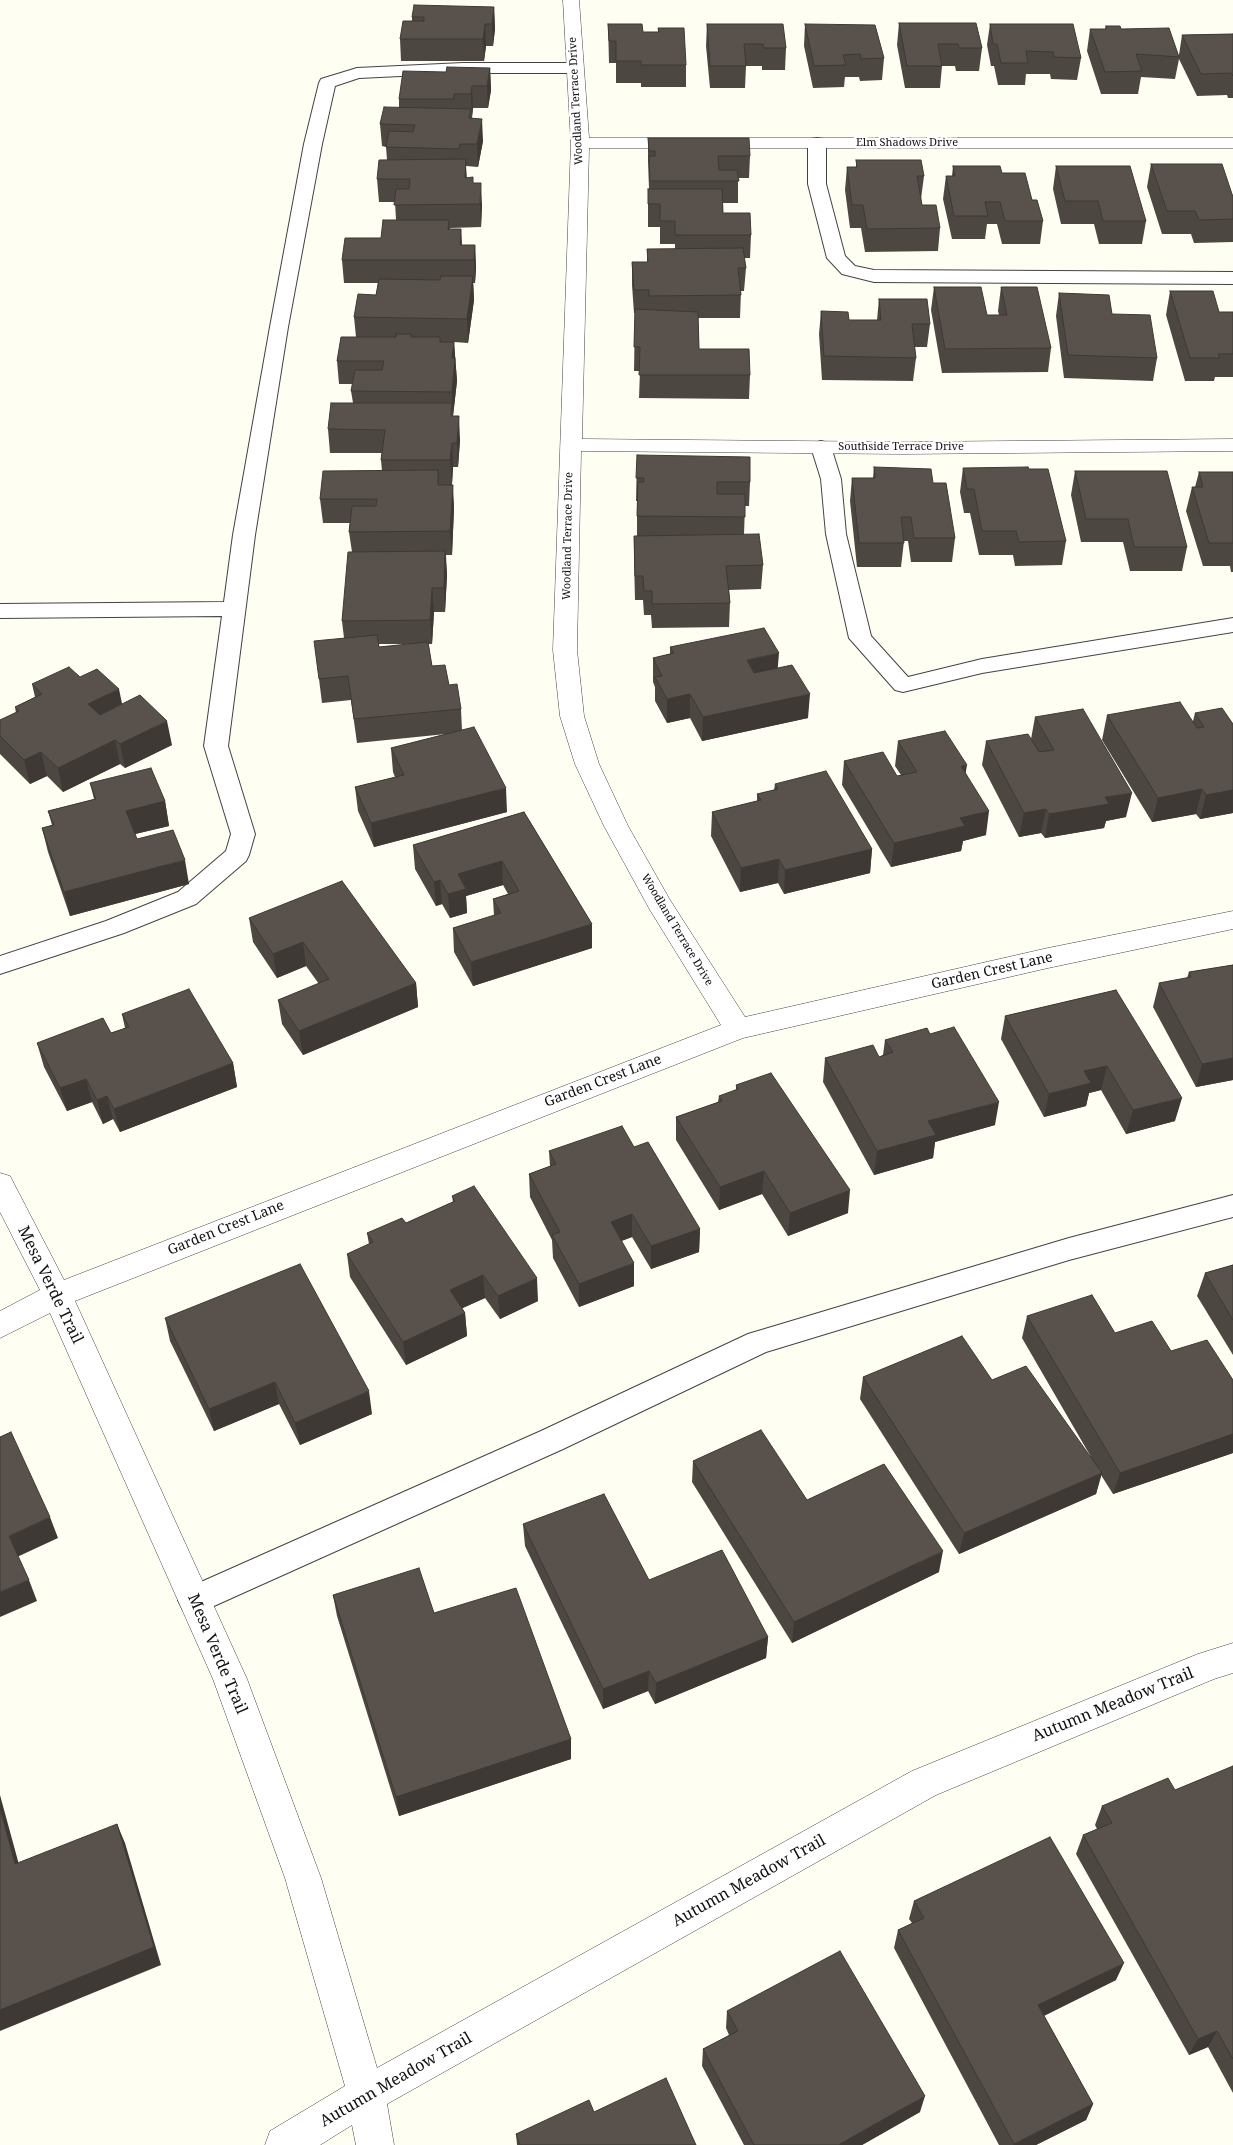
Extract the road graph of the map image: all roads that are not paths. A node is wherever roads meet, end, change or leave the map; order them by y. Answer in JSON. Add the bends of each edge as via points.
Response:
{"nodes":[{"id":1,"x":571,"y":0,"type":"edge"},
{"id":2,"x":575,"y":68,"type":"junction"},
{"id":3,"x":580,"y":143,"type":"junction"},
{"id":4,"x":817,"y":143,"type":"junction"},
{"id":5,"x":1233,"y":143,"type":"edge"},
{"id":6,"x":1233,"y":278,"type":"edge"},
{"id":7,"x":570,"y":445,"type":"junction"},
{"id":8,"x":1233,"y":445,"type":"edge"},
{"id":9,"x":821,"y":447,"type":"junction"},
{"id":10,"x":234,"y":609,"type":"junction"},
{"id":11,"x":0,"y":611,"type":"edge"},
{"id":12,"x":1233,"y":625,"type":"edge"},
{"id":13,"x":1233,"y":920,"type":"edge"},
{"id":14,"x":0,"y":965,"type":"edge"},
{"id":15,"x":738,"y":1029,"type":"junction"},
{"id":16,"x":0,"y":1184,"type":"edge"},
{"id":17,"x":1233,"y":1206,"type":"edge"},
{"id":18,"x":57,"y":1295,"type":"junction"},
{"id":19,"x":0,"y":1326,"type":"edge"},
{"id":20,"x":194,"y":1600,"type":"junction"},
{"id":21,"x":1233,"y":1658,"type":"edge"},
{"id":22,"x":366,"y":2095,"type":"junction"},
{"id":23,"x":284,"y":2145,"type":"edge"},
{"id":24,"x":375,"y":2145,"type":"edge"}],
"edges":[{"from":1,"to":2,"type":"street","name":"Woodland Terrace Drive"},
{"from":2,"to":3,"type":"street","name":"Woodland Terrace Drive"},
{"from":2,"to":10,"type":"lane","via":[[463,68],[357,73],[327,83],[312,144],[279,327]]},
{"from":3,"to":4,"type":"street","name":"Elm Shadows Drive"},
{"from":3,"to":7,"type":"street","name":"Woodland Terrace Drive"},
{"from":4,"to":5,"type":"street","name":"Elm Shadows Drive"},
{"from":4,"to":6,"type":"lane","via":[[817,184],[836,258],[849,270],[874,276]]},
{"from":7,"to":9,"type":"street","name":"Southside Terrace Drive"},
{"from":7,"to":15,"type":"street","name":"Woodland Terrace Drive","via":[[565,650],[572,716],[587,764],[616,826],[659,904]]},
{"from":8,"to":9,"type":"street","name":"Southside Terrace Drive"},
{"from":9,"to":12,"type":"lane","via":[[831,479],[836,534],[860,638],[903,685],[982,666]]},
{"from":10,"to":11,"type":"lane"},
{"from":10,"to":14,"type":"lane","via":[[216,746],[243,834],[237,855],[187,898],[115,927]]},
{"from":13,"to":15,"type":"street","name":"Garden Crest Lane","via":[[1038,960]]},
{"from":15,"to":18,"type":"street","name":"Garden Crest Lane"},
{"from":16,"to":18,"type":"street","name":"Mesa Verde Trail"},
{"from":17,"to":20,"type":"lane","via":[[1070,1249],[758,1342],[552,1440]]},
{"from":18,"to":19,"type":"street","name":"Garden Crest Lane"},
{"from":18,"to":20,"type":"street","name":"Mesa Verde Trail"},
{"from":20,"to":22,"type":"street","name":"Mesa Verde Trail","via":[[230,1679],[302,1878]]},
{"from":21,"to":22,"type":"street","name":"Autumn Meadow Trail","via":[[924,1783]]},
{"from":22,"to":23,"type":"street","name":"Autumn Meadow Trail"},
{"from":22,"to":24,"type":"street","name":"Mesa Verde Trail"}]}
